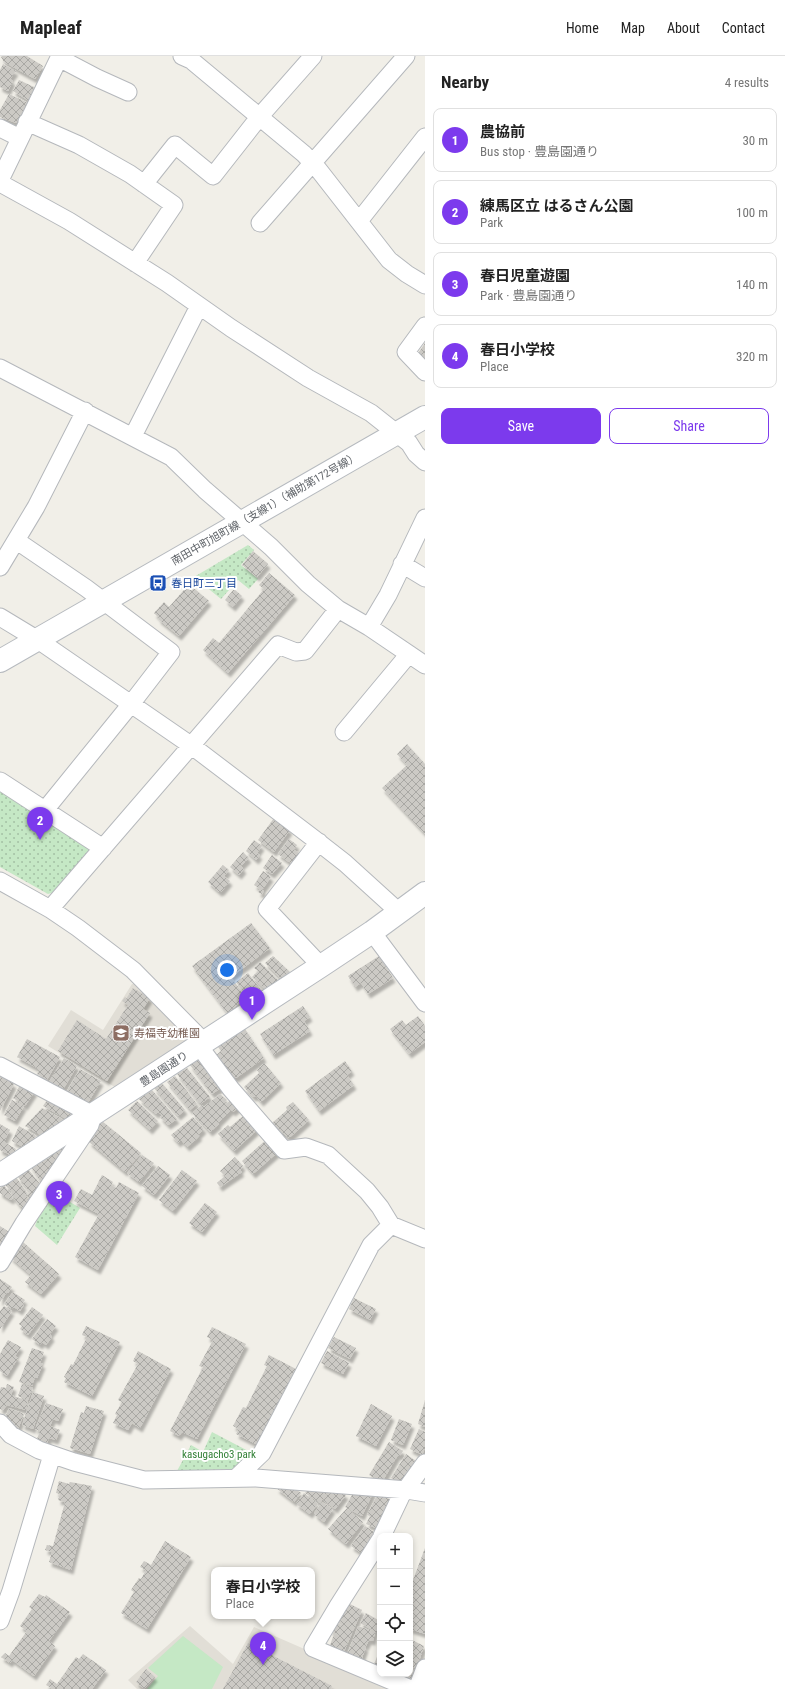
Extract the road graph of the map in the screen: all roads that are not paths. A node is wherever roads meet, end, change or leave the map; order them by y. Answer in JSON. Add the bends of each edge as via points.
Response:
{"nodes":[{"id":1,"x":184,"y":56,"type":"edge"},
{"id":2,"x":313,"y":56,"type":"edge"},
{"id":3,"x":406,"y":56,"type":"edge"},
{"id":4,"x":59,"y":57,"type":"edge"},
{"id":5,"x":128,"y":92,"type":"dead end"},
{"id":6,"x":260,"y":116,"type":"junction"},
{"id":7,"x":27,"y":122,"type":"junction"},
{"id":8,"x":0,"y":128,"type":"edge"},
{"id":9,"x":425,"y":137,"type":"edge"},
{"id":10,"x":20,"y":138,"type":"junction"},
{"id":11,"x":313,"y":164,"type":"junction"},
{"id":12,"x":0,"y":180,"type":"edge"},
{"id":13,"x":0,"y":183,"type":"edge"},
{"id":14,"x":144,"y":184,"type":"junction"},
{"id":15,"x":359,"y":221,"type":"junction"},
{"id":16,"x":260,"y":223,"type":"dead end"},
{"id":17,"x":135,"y":263,"type":"junction"},
{"id":18,"x":425,"y":285,"type":"edge"},
{"id":19,"x":199,"y":306,"type":"junction"},
{"id":20,"x":425,"y":326,"type":"edge"},
{"id":21,"x":0,"y":368,"type":"edge"},
{"id":22,"x":425,"y":372,"type":"edge"},
{"id":23,"x":85,"y":411,"type":"junction"},
{"id":24,"x":425,"y":417,"type":"edge"},
{"id":25,"x":396,"y":434,"type":"junction"},
{"id":26,"x":133,"y":436,"type":"junction"},
{"id":27,"x":425,"y":462,"type":"edge"},
{"id":28,"x":425,"y":518,"type":"edge"},
{"id":29,"x":242,"y":522,"type":"junction"},
{"id":30,"x":17,"y":541,"type":"junction"},
{"id":31,"x":402,"y":564,"type":"junction"},
{"id":32,"x":0,"y":567,"type":"edge"},
{"id":33,"x":425,"y":578,"type":"edge"},
{"id":34,"x":104,"y":602,"type":"junction"},
{"id":35,"x":338,"y":609,"type":"junction"},
{"id":36,"x":0,"y":617,"type":"edge"},
{"id":37,"x":369,"y":627,"type":"junction"},
{"id":38,"x":38,"y":640,"type":"junction"},
{"id":39,"x":409,"y":654,"type":"junction"},
{"id":40,"x":0,"y":661,"type":"edge"},
{"id":41,"x":425,"y":665,"type":"edge"},
{"id":42,"x":131,"y":704,"type":"junction"},
{"id":43,"x":344,"y":732,"type":"dead end"},
{"id":44,"x":192,"y":746,"type":"junction"},
{"id":45,"x":0,"y":781,"type":"edge"},
{"id":46,"x":45,"y":810,"type":"junction"},
{"id":47,"x":319,"y":842,"type":"junction"},
{"id":48,"x":103,"y":848,"type":"junction"},
{"id":49,"x":0,"y":881,"type":"edge"},
{"id":50,"x":425,"y":893,"type":"edge"},
{"id":51,"x":50,"y":909,"type":"junction"},
{"id":52,"x":400,"y":912,"type":"junction"},
{"id":53,"x":372,"y":932,"type":"junction"},
{"id":54,"x":321,"y":966,"type":"junction"},
{"id":55,"x":425,"y":1003,"type":"edge"},
{"id":56,"x":202,"y":1044,"type":"junction"},
{"id":57,"x":0,"y":1066,"type":"edge"},
{"id":58,"x":92,"y":1115,"type":"junction"},
{"id":59,"x":0,"y":1175,"type":"edge"},
{"id":60,"x":391,"y":1225,"type":"junction"},
{"id":61,"x":425,"y":1239,"type":"edge"},
{"id":62,"x":0,"y":1263,"type":"edge"},
{"id":63,"x":0,"y":1423,"type":"edge"},
{"id":64,"x":52,"y":1455,"type":"junction"},
{"id":65,"x":425,"y":1463,"type":"edge"},
{"id":66,"x":236,"y":1478,"type":"junction"},
{"id":67,"x":407,"y":1490,"type":"junction"},
{"id":68,"x":425,"y":1493,"type":"edge"},
{"id":69,"x":383,"y":1533,"type":"edge"},
{"id":70,"x":377,"y":1545,"type":"edge"},
{"id":71,"x":0,"y":1621,"type":"edge"},
{"id":72,"x":425,"y":1668,"type":"edge"},
{"id":73,"x":412,"y":1689,"type":"edge"},
{"id":74,"x":418,"y":1689,"type":"edge"}],
"edges":[{"from":1,"to":6,"type":"street"},
{"from":2,"to":6,"type":"street"},
{"from":3,"to":11,"type":"street"},
{"from":4,"to":5,"type":"street"},
{"from":4,"to":7,"type":"street"},
{"from":6,"to":11,"type":"street"},
{"from":6,"to":14,"type":"street","via":[[213,176],[175,145]]},
{"from":7,"to":10,"type":"street"},
{"from":7,"to":14,"type":"street","via":[[79,145]]},
{"from":8,"to":10,"type":"street"},
{"from":9,"to":15,"type":"street"},
{"from":10,"to":12,"type":"street"},
{"from":11,"to":15,"type":"street"},
{"from":11,"to":16,"type":"street"},
{"from":13,"to":17,"type":"street","via":[[69,221]]},
{"from":14,"to":17,"type":"street","via":[[174,205]]},
{"from":15,"to":18,"type":"street","via":[[389,260]]},
{"from":17,"to":19,"type":"street"},
{"from":19,"to":25,"type":"street","via":[[308,378],[371,413]]},
{"from":19,"to":26,"type":"street"},
{"from":20,"to":22,"type":"street","via":[[406,352]]},
{"from":21,"to":23,"type":"street"},
{"from":23,"to":26,"type":"street"},
{"from":23,"to":30,"type":"street"},
{"from":24,"to":25,"type":"street","name":"南田中町旭町線（支線1）（補助第172号線）"},
{"from":25,"to":27,"type":"street","via":[[409,443]]},
{"from":25,"to":29,"type":"street","name":"南田中町旭町線（支線1）（補助第172号線）"},
{"from":26,"to":29,"type":"street","via":[[171,457]]},
{"from":28,"to":31,"type":"street"},
{"from":29,"to":34,"type":"street","name":"南田中町旭町線（支線1）（補助第172号線）"},
{"from":29,"to":35,"type":"street"},
{"from":30,"to":32,"type":"street"},
{"from":30,"to":34,"type":"street"},
{"from":31,"to":33,"type":"street"},
{"from":31,"to":37,"type":"street"},
{"from":34,"to":38,"type":"street","name":"南田中町旭町線（支線1）（補助第172号線）"},
{"from":34,"to":42,"type":"street","via":[[170,652]]},
{"from":35,"to":37,"type":"street"},
{"from":35,"to":44,"type":"street","via":[[305,651],[296,652],[278,645]]},
{"from":36,"to":38,"type":"street"},
{"from":37,"to":39,"type":"street"},
{"from":38,"to":40,"type":"street","name":"南田中町旭町線（支線1）（補助第172号線）"},
{"from":38,"to":42,"type":"street","via":[[49,650]]},
{"from":39,"to":41,"type":"street"},
{"from":39,"to":43,"type":"street"},
{"from":42,"to":44,"type":"street"},
{"from":42,"to":46,"type":"street"},
{"from":44,"to":47,"type":"street"},
{"from":44,"to":48,"type":"street"},
{"from":45,"to":46,"type":"street"},
{"from":46,"to":48,"type":"street"},
{"from":47,"to":52,"type":"street"},
{"from":47,"to":54,"type":"street","via":[[267,909]]},
{"from":48,"to":51,"type":"street"},
{"from":49,"to":51,"type":"street"},
{"from":50,"to":52,"type":"street","name":"豊島園通り"},
{"from":51,"to":56,"type":"street","via":[[133,970]]},
{"from":52,"to":53,"type":"street","name":"豊島園通り"},
{"from":53,"to":54,"type":"street","name":"豊島園通り"},
{"from":53,"to":55,"type":"street"},
{"from":54,"to":56,"type":"street","name":"豊島園通り"},
{"from":56,"to":58,"type":"street","name":"豊島園通り"},
{"from":56,"to":60,"type":"street","via":[[231,1089],[284,1150],[306,1147],[328,1155],[380,1206]]},
{"from":57,"to":58,"type":"street"},
{"from":58,"to":59,"type":"street","name":"豊島園通り"},
{"from":58,"to":62,"type":"street","via":[[90,1125]]},
{"from":60,"to":61,"type":"street"},
{"from":60,"to":66,"type":"street","via":[[371,1244],[262,1453]]},
{"from":63,"to":64,"type":"street","via":[[11,1435]]},
{"from":64,"to":66,"type":"street","via":[[144,1480]]},
{"from":64,"to":71,"type":"street"},
{"from":65,"to":67,"type":"street"},
{"from":66,"to":67,"type":"street"},
{"from":67,"to":68,"type":"street"},
{"from":67,"to":69,"type":"street","via":[[401,1496]]},
{"from":70,"to":73,"type":"street","via":[[313,1648]]},
{"from":72,"to":74,"type":"street"}]}
